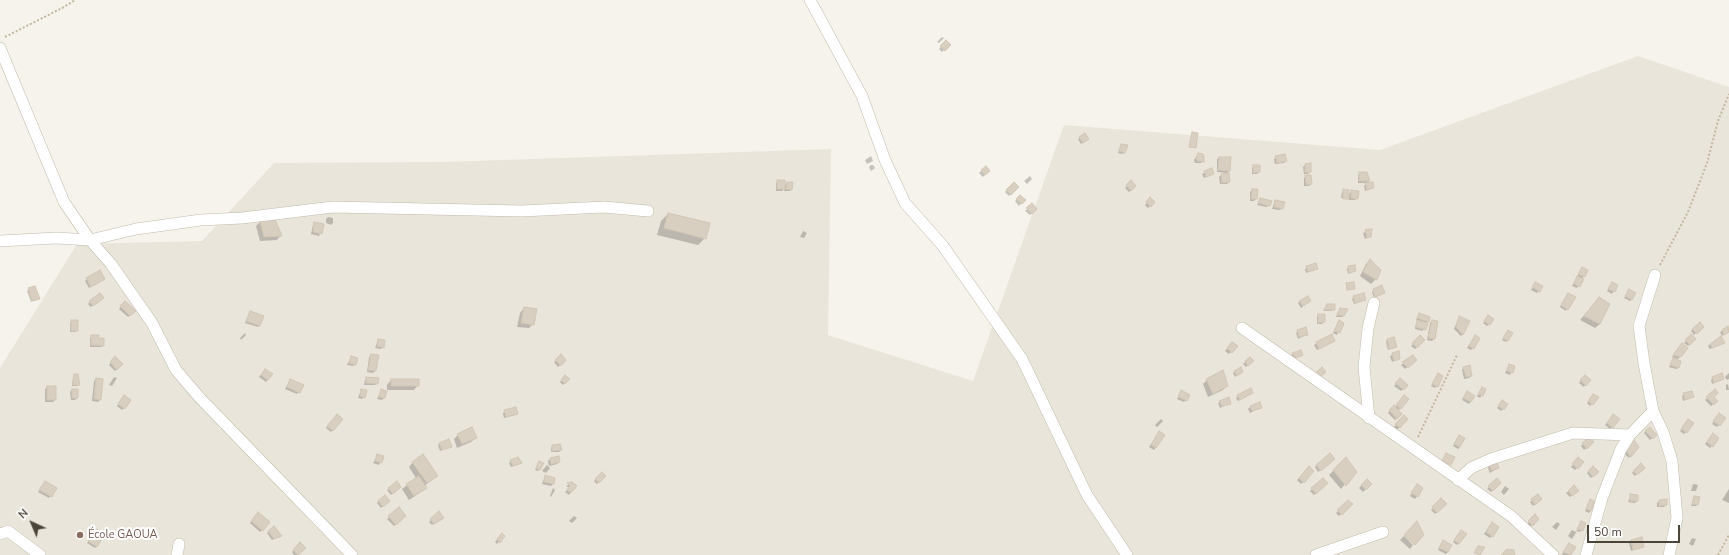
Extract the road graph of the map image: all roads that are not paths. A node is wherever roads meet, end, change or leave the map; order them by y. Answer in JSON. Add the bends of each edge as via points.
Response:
{"nodes":[{"id":1,"x":810,"y":0,"type":"edge"},
{"id":2,"x":0,"y":48,"type":"edge"},
{"id":3,"x":648,"y":211,"type":"dead end"},
{"id":4,"x":90,"y":240,"type":"junction"},
{"id":5,"x":0,"y":241,"type":"edge"},
{"id":6,"x":1655,"y":275,"type":"road end"},
{"id":7,"x":1374,"y":303,"type":"dead end"},
{"id":8,"x":1242,"y":328,"type":"dead end"},
{"id":9,"x":1653,"y":411,"type":"junction"},
{"id":10,"x":1369,"y":418,"type":"junction"},
{"id":11,"x":1630,"y":434,"type":"junction"},
{"id":12,"x":1458,"y":480,"type":"junction"},
{"id":13,"x":1383,"y":532,"type":"dead end"},
{"id":14,"x":0,"y":534,"type":"edge"},
{"id":15,"x":40,"y":555,"type":"edge"},
{"id":16,"x":352,"y":555,"type":"edge"},
{"id":17,"x":1126,"y":555,"type":"edge"},
{"id":18,"x":1316,"y":555,"type":"edge"},
{"id":19,"x":1553,"y":555,"type":"edge"},
{"id":20,"x":1586,"y":555,"type":"edge"},
{"id":21,"x":1669,"y":555,"type":"edge"}],
"edges":[{"from":1,"to":17,"type":"street","via":[[862,96],[885,160],[905,203],[943,246],[1022,359],[1087,495]]},
{"from":2,"to":4,"type":"street","via":[[64,202]]},
{"from":3,"to":4,"type":"street","via":[[604,207],[522,211],[333,207],[242,218],[201,220],[136,229]]},
{"from":4,"to":5,"type":"street","via":[[56,238]]},
{"from":4,"to":16,"type":"street","via":[[152,323],[176,370]]},
{"from":6,"to":9,"type":"street","via":[[1640,326]]},
{"from":7,"to":10,"type":"street","via":[[1368,328],[1364,367]]},
{"from":8,"to":10,"type":"street"},
{"from":9,"to":11,"type":"street"},
{"from":9,"to":21,"type":"street","via":[[1672,461],[1677,518]]},
{"from":10,"to":12,"type":"street"},
{"from":11,"to":12,"type":"street","via":[[1573,432],[1491,459],[1471,468]]},
{"from":11,"to":20,"type":"street","via":[[1621,449],[1602,498]]},
{"from":12,"to":19,"type":"street","via":[[1511,516]]},
{"from":13,"to":18,"type":"street"},
{"from":14,"to":15,"type":"street","via":[[8,532]]}]}
